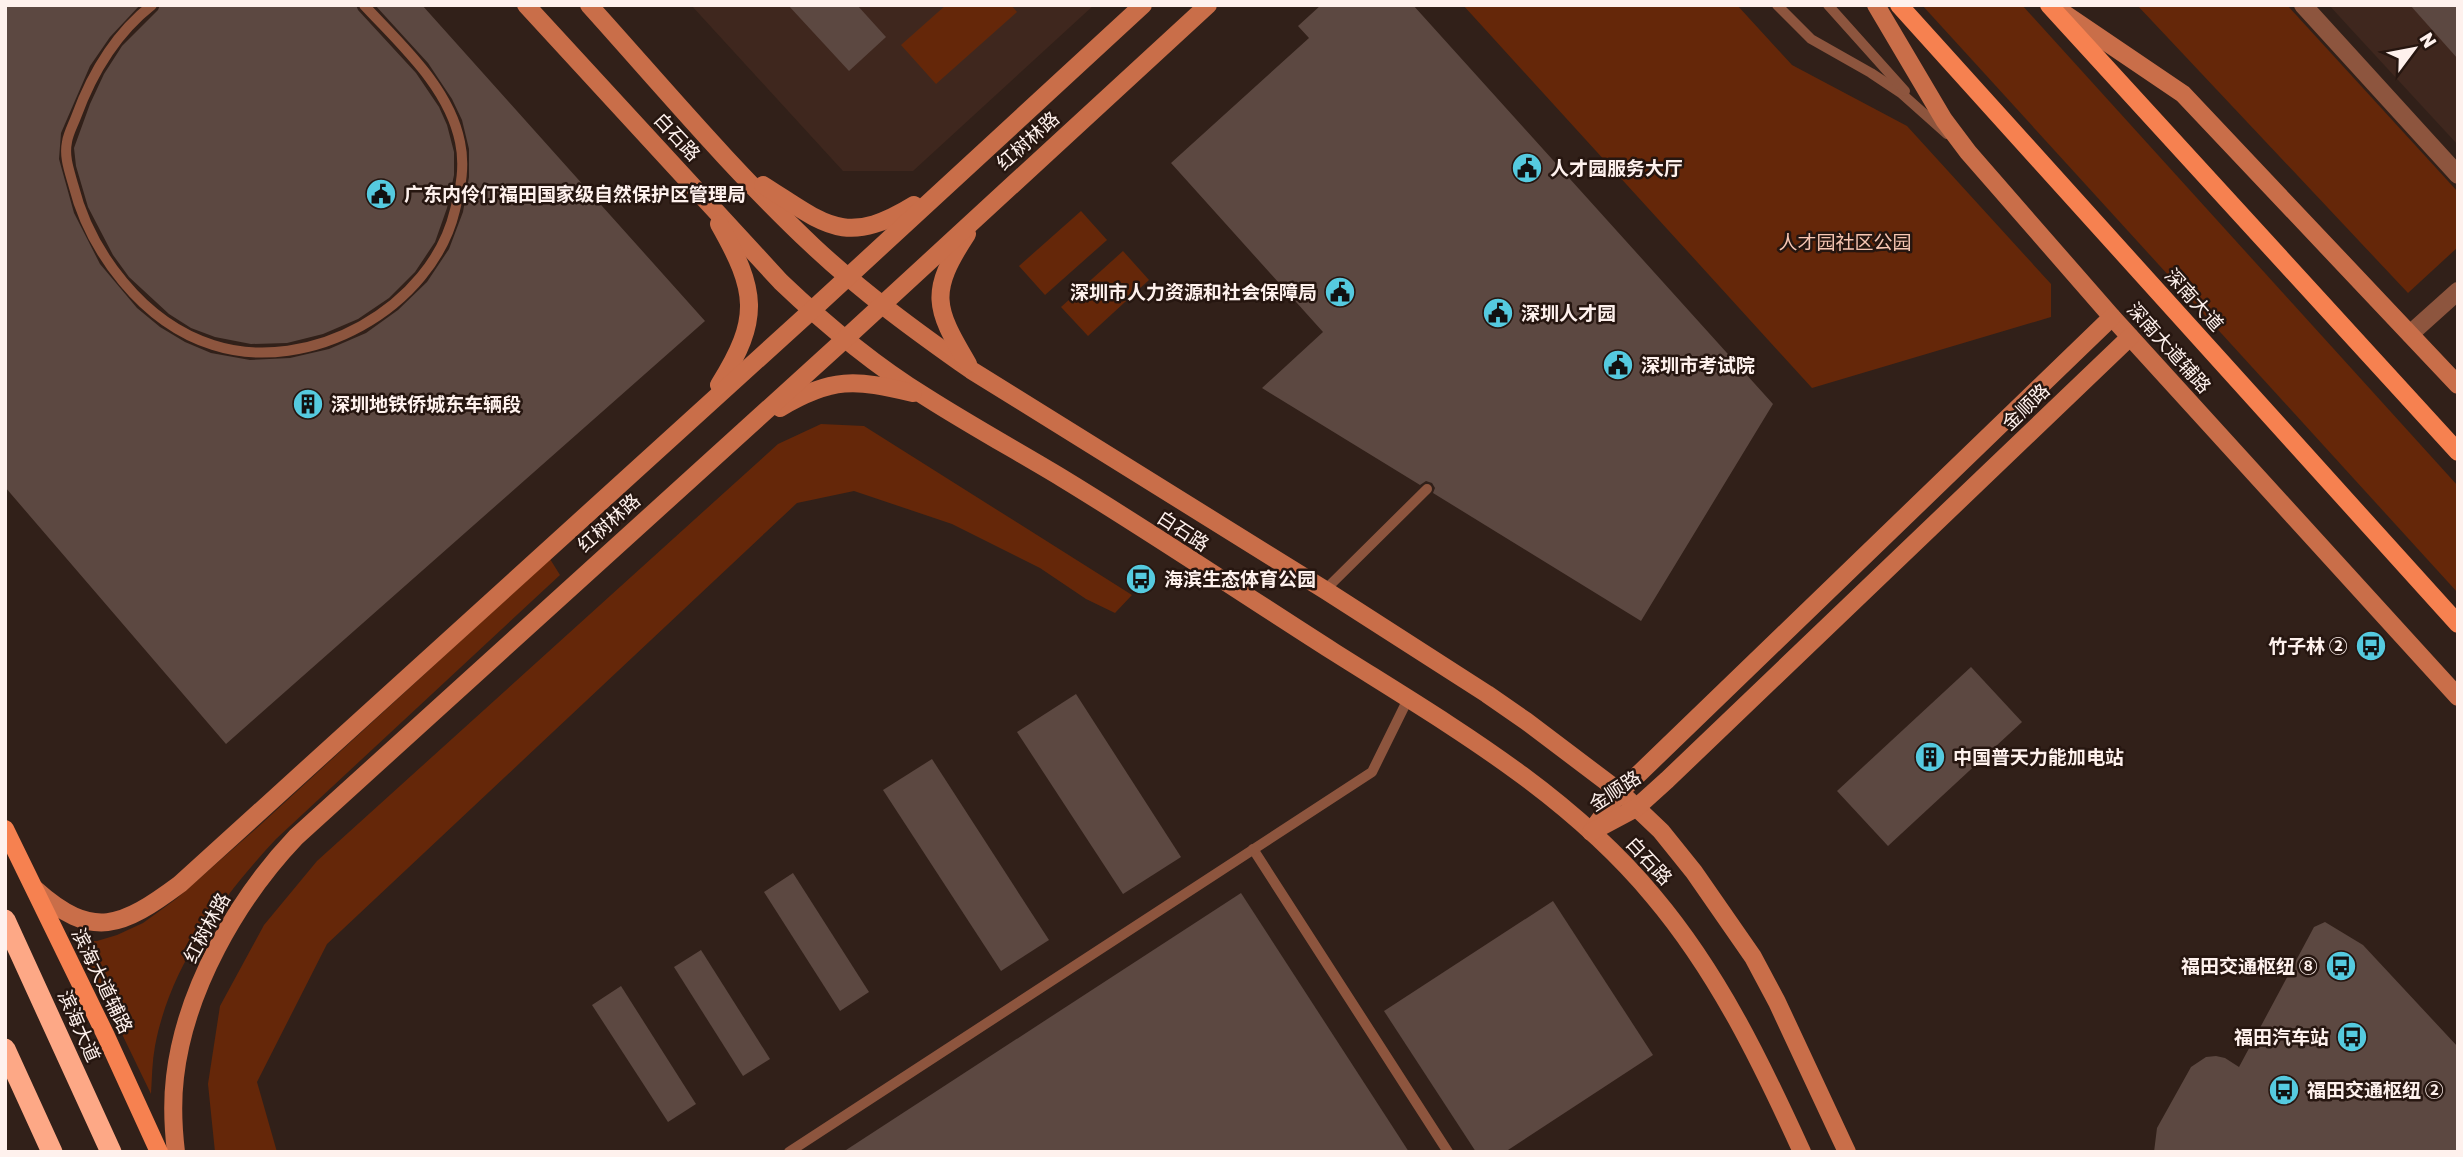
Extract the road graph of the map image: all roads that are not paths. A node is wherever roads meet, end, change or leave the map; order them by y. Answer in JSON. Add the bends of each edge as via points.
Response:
{"nodes":[{"id":1,"x":152,"y":5,"type":"edge"},
{"id":2,"x":364,"y":5,"type":"edge"},
{"id":3,"x":526,"y":5,"type":"edge"},
{"id":4,"x":589,"y":5,"type":"edge"},
{"id":5,"x":1143,"y":5,"type":"edge"},
{"id":6,"x":1208,"y":5,"type":"edge"},
{"id":7,"x":1777,"y":5,"type":"edge"},
{"id":8,"x":1828,"y":5,"type":"edge"},
{"id":9,"x":1877,"y":5,"type":"edge"},
{"id":10,"x":1899,"y":5,"type":"edge"},
{"id":11,"x":2050,"y":5,"type":"edge"},
{"id":12,"x":2303,"y":5,"type":"edge"},
{"id":13,"x":1925,"y":114,"type":"junction"},
{"id":14,"x":1968,"y":152,"type":"junction"},
{"id":15,"x":739,"y":169,"type":"junction"},
{"id":16,"x":2458,"y":175,"type":"edge"},
{"id":17,"x":942,"y":190,"type":"junction"},
{"id":18,"x":703,"y":197,"type":"junction"},
{"id":19,"x":981,"y":213,"type":"junction"},
{"id":20,"x":848,"y":277,"type":"junction"},
{"id":21,"x":2458,"y":291,"type":"edge"},
{"id":22,"x":882,"y":305,"type":"junction"},
{"id":23,"x":811,"y":311,"type":"junction"},
{"id":24,"x":2112,"y":317,"type":"junction"},
{"id":25,"x":2410,"y":334,"type":"junction"},
{"id":26,"x":2130,"y":337,"type":"junction"},
{"id":27,"x":845,"y":339,"type":"junction"},
{"id":28,"x":971,"y":370,"type":"junction"},
{"id":29,"x":2458,"y":385,"type":"edge"},
{"id":30,"x":923,"y":396,"type":"junction"},
{"id":31,"x":707,"y":404,"type":"junction"},
{"id":32,"x":735,"y":438,"type":"junction"},
{"id":33,"x":2458,"y":452,"type":"edge"},
{"id":34,"x":1427,"y":489,"type":"dead end"},
{"id":35,"x":1894,"y":528,"type":"junction"},
{"id":36,"x":1912,"y":545,"type":"junction"},
{"id":37,"x":1325,"y":590,"type":"junction"},
{"id":38,"x":2458,"y":624,"type":"edge"},
{"id":39,"x":1721,"y":695,"type":"junction"},
{"id":40,"x":2458,"y":697,"type":"edge"},
{"id":41,"x":1408,"y":698,"type":"junction"},
{"id":42,"x":1734,"y":716,"type":"junction"},
{"id":43,"x":1620,"y":792,"type":"junction"},
{"id":44,"x":1636,"y":808,"type":"junction"},
{"id":45,"x":5,"y":829,"type":"edge"},
{"id":46,"x":1591,"y":832,"type":"junction"},
{"id":47,"x":1253,"y":849,"type":"junction"},
{"id":48,"x":31,"y":884,"type":"junction"},
{"id":49,"x":5,"y":920,"type":"edge"},
{"id":50,"x":5,"y":1049,"type":"edge"},
{"id":51,"x":51,"y":1152,"type":"edge"},
{"id":52,"x":111,"y":1152,"type":"edge"},
{"id":53,"x":159,"y":1152,"type":"edge"},
{"id":54,"x":176,"y":1152,"type":"edge"},
{"id":55,"x":789,"y":1152,"type":"edge"},
{"id":56,"x":1448,"y":1152,"type":"edge"},
{"id":57,"x":1802,"y":1152,"type":"edge"},
{"id":58,"x":1847,"y":1152,"type":"edge"}],
"edges":[{"from":1,"to":2,"type":"lane","via":[[111,46],[83,96],[67,142],[66,158],[76,197],[100,250],[120,278],[152,309],[181,331],[213,345],[247,352],[300,348],[371,322],[417,282],[451,229],[463,178],[460,142],[447,104],[434,83]]},
{"from":3,"to":18,"type":"main road","name":"白石路"},
{"from":4,"to":15,"type":"main road","name":"白石路"},
{"from":5,"to":17,"type":"main road","name":"红树林路"},
{"from":6,"to":19,"type":"main road","name":"红树林路"},
{"from":7,"to":13,"type":"lane","via":[[1811,39],[1871,73]]},
{"from":8,"to":13,"type":"lane"},
{"from":9,"to":14,"type":"main road","name":"深南大道辅路","via":[[1944,120]]},
{"from":10,"to":38,"type":"main road","name":"深南大道"},
{"from":11,"to":25,"type":"main road","via":[[2183,94]]},
{"from":11,"to":33,"type":"main road"},
{"from":12,"to":16,"type":"street"},
{"from":13,"to":14,"type":"lane"},
{"from":14,"to":24,"type":"main road","name":"深南大道辅路"},
{"from":15,"to":17,"type":"main road","via":[[838,228],[884,222]]},
{"from":15,"to":20,"type":"main road","name":"白石路"},
{"from":17,"to":20,"type":"main road","name":"红树林路"},
{"from":18,"to":23,"type":"main road","name":"白石路"},
{"from":18,"to":31,"type":"main road","via":[[744,272],[750,294],[743,340]]},
{"from":19,"to":22,"type":"main road","name":"红树林路"},
{"from":19,"to":28,"type":"main road","via":[[949,265],[939,300],[947,329]]},
{"from":20,"to":22,"type":"main road","name":"白石路"},
{"from":20,"to":23,"type":"main road","name":"红树林路"},
{"from":21,"to":25,"type":"street"},
{"from":22,"to":27,"type":"main road","name":"红树林路"},
{"from":22,"to":28,"type":"main road","name":"白石路"},
{"from":23,"to":27,"type":"main road","name":"白石路"},
{"from":23,"to":31,"type":"main road","name":"红树林路"},
{"from":24,"to":26,"type":"main road","name":"深南大道辅路"},
{"from":24,"to":35,"type":"main road","name":"金顺路"},
{"from":25,"to":29,"type":"main road"},
{"from":26,"to":36,"type":"main road","name":"金顺路"},
{"from":26,"to":40,"type":"main road","name":"深南大道辅路"},
{"from":27,"to":30,"type":"main road","name":"白石路"},
{"from":27,"to":32,"type":"main road","name":"红树林路"},
{"from":28,"to":37,"type":"main road","name":"白石路"},
{"from":30,"to":32,"type":"main road","via":[[871,383],[828,385],[804,393]]},
{"from":30,"to":41,"type":"main road","name":"白石路","via":[[1065,480]]},
{"from":31,"to":48,"type":"main road","name":"红树林路","via":[[161,898],[120,919],[97,924],[72,917]]},
{"from":32,"to":54,"type":"main road","name":"红树林路","via":[[276,858],[216,947],[188,1022],[175,1077]]},
{"from":34,"to":37,"type":"lane"},
{"from":35,"to":36,"type":"lane"},
{"from":35,"to":39,"type":"main road","name":"金顺路"},
{"from":36,"to":42,"type":"main road","name":"金顺路"},
{"from":37,"to":43,"type":"main road","name":"白石路","via":[[1526,721]]},
{"from":39,"to":42,"type":"lane"},
{"from":39,"to":43,"type":"main road","name":"金顺路"},
{"from":41,"to":46,"type":"main road","name":"白石路","via":[[1521,773]]},
{"from":41,"to":47,"type":"lane","via":[[1372,772]]},
{"from":42,"to":44,"type":"main road","name":"金顺路"},
{"from":43,"to":44,"type":"main road","name":"白石路"},
{"from":43,"to":46,"type":"main road","name":"金顺路"},
{"from":44,"to":46,"type":"main road","name":"金顺路"},
{"from":44,"to":58,"type":"main road","name":"白石路","via":[[1694,872],[1753,957]]},
{"from":45,"to":48,"type":"main road","name":"滨海大道辅路"},
{"from":46,"to":57,"type":"main road","name":"白石路","via":[[1656,898],[1712,977],[1762,1065]]},
{"from":47,"to":55,"type":"lane"},
{"from":47,"to":56,"type":"lane"},
{"from":48,"to":53,"type":"main road","name":"滨海大道辅路"},
{"from":49,"to":52,"type":"highway","name":"滨海大道"},
{"from":50,"to":51,"type":"highway"}]}
